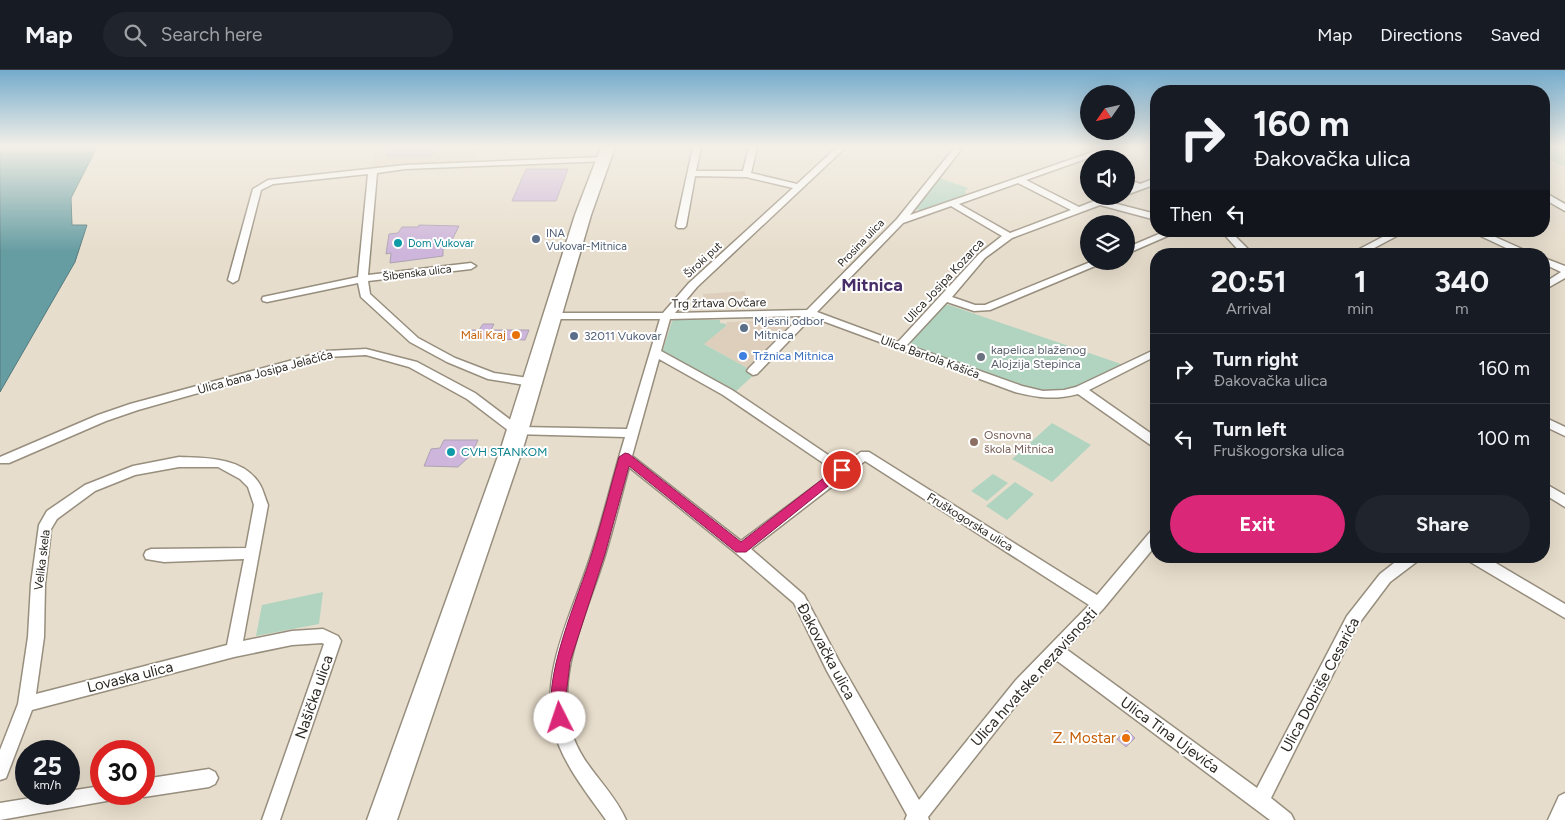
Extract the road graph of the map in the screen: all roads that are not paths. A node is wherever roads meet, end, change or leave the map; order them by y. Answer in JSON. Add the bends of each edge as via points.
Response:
{"nodes":[{"id":1,"x":271,"y":182,"type":"edge"},
{"id":2,"x":372,"y":182,"type":"edge"},
{"id":3,"x":595,"y":182,"type":"edge"},
{"id":4,"x":690,"y":182,"type":"edge"},
{"id":5,"x":779,"y":182,"type":"edge"},
{"id":6,"x":804,"y":182,"type":"edge"},
{"id":7,"x":931,"y":182,"type":"edge"},
{"id":8,"x":1014,"y":182,"type":"edge"},
{"id":9,"x":1024,"y":182,"type":"edge"},
{"id":10,"x":1150,"y":183,"type":"edge"},
{"id":11,"x":1135,"y":184,"type":"edge"},
{"id":12,"x":799,"y":187,"type":"junction"},
{"id":13,"x":1140,"y":187,"type":"junction"},
{"id":14,"x":1135,"y":189,"type":"edge"},
{"id":15,"x":1550,"y":199,"type":"edge"},
{"id":16,"x":952,"y":203,"type":"junction"},
{"id":17,"x":1092,"y":205,"type":"edge"},
{"id":18,"x":1111,"y":205,"type":"edge"},
{"id":19,"x":1565,"y":208,"type":"edge"},
{"id":20,"x":1079,"y":210,"type":"junction"},
{"id":21,"x":1150,"y":215,"type":"edge"},
{"id":22,"x":900,"y":221,"type":"junction"},
{"id":23,"x":681,"y":226,"type":"dead end"},
{"id":24,"x":1009,"y":236,"type":"junction"},
{"id":25,"x":1160,"y":237,"type":"edge"},
{"id":26,"x":1231,"y":237,"type":"edge"},
{"id":27,"x":1390,"y":237,"type":"edge"},
{"id":28,"x":1488,"y":237,"type":"edge"},
{"id":29,"x":1135,"y":247,"type":"edge"},
{"id":30,"x":1242,"y":248,"type":"edge"},
{"id":31,"x":1367,"y":248,"type":"edge"},
{"id":32,"x":1514,"y":248,"type":"edge"},
{"id":33,"x":1550,"y":263,"type":"edge"},
{"id":34,"x":472,"y":266,"type":"dead end"},
{"id":35,"x":1080,"y":270,"type":"edge"},
{"id":36,"x":1565,"y":270,"type":"edge"},
{"id":37,"x":1565,"y":274,"type":"edge"},
{"id":38,"x":233,"y":280,"type":"dead end"},
{"id":39,"x":364,"y":280,"type":"junction"},
{"id":40,"x":1550,"y":283,"type":"edge"},
{"id":41,"x":946,"y":298,"type":"junction"},
{"id":42,"x":267,"y":299,"type":"dead end"},
{"id":43,"x":811,"y":313,"type":"junction"},
{"id":44,"x":552,"y":316,"type":"junction"},
{"id":45,"x":666,"y":316,"type":"junction"},
{"id":46,"x":900,"y":346,"type":"junction"},
{"id":47,"x":656,"y":353,"type":"junction"},
{"id":48,"x":1150,"y":355,"type":"edge"},
{"id":49,"x":753,"y":371,"type":"dead end"},
{"id":50,"x":531,"y":382,"type":"junction"},
{"id":51,"x":1080,"y":390,"type":"junction"},
{"id":52,"x":1550,"y":424,"type":"edge"},
{"id":53,"x":517,"y":431,"type":"junction"},
{"id":54,"x":1565,"y":432,"type":"edge"},
{"id":55,"x":632,"y":433,"type":"junction"},
{"id":56,"x":1150,"y":439,"type":"edge"},
{"id":57,"x":625,"y":457,"type":"junction"},
{"id":58,"x":4,"y":460,"type":"dead end"},
{"id":59,"x":842,"y":470,"type":"junction"},
{"id":60,"x":1550,"y":492,"type":"edge"},
{"id":61,"x":1565,"y":502,"type":"edge"},
{"id":62,"x":1150,"y":541,"type":"edge"},
{"id":63,"x":741,"y":549,"type":"junction"},
{"id":64,"x":252,"y":553,"type":"junction"},
{"id":65,"x":150,"y":555,"type":"dead end"},
{"id":66,"x":1404,"y":563,"type":"edge"},
{"id":67,"x":1484,"y":563,"type":"edge"},
{"id":68,"x":1099,"y":604,"type":"junction"},
{"id":69,"x":1565,"y":612,"type":"edge"},
{"id":70,"x":234,"y":650,"type":"junction"},
{"id":71,"x":1055,"y":650,"type":"junction"},
{"id":72,"x":26,"y":704,"type":"junction"},
{"id":73,"x":0,"y":772,"type":"edge"},
{"id":74,"x":210,"y":778,"type":"dead end"},
{"id":75,"x":155,"y":786,"type":"edge"},
{"id":76,"x":90,"y":797,"type":"edge"},
{"id":77,"x":1260,"y":801,"type":"junction"},
{"id":78,"x":1565,"y":802,"type":"edge"},
{"id":79,"x":0,"y":812,"type":"edge"},
{"id":80,"x":917,"y":819,"type":"edge"},
{"id":81,"x":271,"y":820,"type":"edge"},
{"id":82,"x":382,"y":820,"type":"edge"},
{"id":83,"x":616,"y":820,"type":"edge"},
{"id":84,"x":1285,"y":820,"type":"edge"},
{"id":85,"x":1557,"y":820,"type":"edge"}],
"edges":[{"from":1,"to":38,"type":"street","via":[[257,189]]},
{"from":2,"to":39,"type":"street"},
{"from":3,"to":44,"type":"main road"},
{"from":4,"to":23,"type":"street"},
{"from":5,"to":12,"type":"street"},
{"from":6,"to":12,"type":"street","name":"Široki put"},
{"from":7,"to":22,"type":"street","name":"Prosina ulica"},
{"from":8,"to":16,"type":"street"},
{"from":9,"to":20,"type":"street"},
{"from":10,"to":13,"type":"street"},
{"from":11,"to":13,"type":"street"},
{"from":12,"to":45,"type":"street","name":"Široki put","via":[[694,285]]},
{"from":13,"to":14,"type":"street"},
{"from":15,"to":19,"type":"street"},
{"from":16,"to":22,"type":"street"},
{"from":16,"to":24,"type":"street","name":"Ulica Josipa Kozarca"},
{"from":17,"to":20,"type":"street","name":"Ulica Josipa Kozarca"},
{"from":18,"to":21,"type":"street"},
{"from":20,"to":24,"type":"street","name":"Ulica Josipa Kozarca"},
{"from":22,"to":43,"type":"street","name":"Prosina ulica"},
{"from":24,"to":41,"type":"street","name":"Ulica Josipa Kozarca","via":[[981,256]]},
{"from":25,"to":29,"type":"street"},
{"from":26,"to":30,"type":"street"},
{"from":27,"to":31,"type":"street"},
{"from":28,"to":32,"type":"street"},
{"from":33,"to":36,"type":"street"},
{"from":34,"to":39,"type":"street","name":"Šibenska ulica"},
{"from":35,"to":41,"type":"street","via":[[986,308],[974,308]]},
{"from":37,"to":40,"type":"street"},
{"from":39,"to":42,"type":"street","name":"Šibenska ulica"},
{"from":39,"to":50,"type":"street","via":[[366,295],[414,340],[451,360],[492,376]]},
{"from":41,"to":46,"type":"street","name":"Ulica Josipa Kozarca"},
{"from":43,"to":45,"type":"street","name":"Trg žrtava Ovčare"},
{"from":43,"to":46,"type":"street","name":"Ulica Bartola Kašića"},
{"from":43,"to":49,"type":"street","name":"Prosina ulica"},
{"from":44,"to":45,"type":"street"},
{"from":44,"to":50,"type":"main road"},
{"from":45,"to":47,"type":"street","name":"Trg žrtava Ovčare"},
{"from":46,"to":51,"type":"street","name":"Ulica Bartola Kašića","via":[[1033,393],[1056,395]]},
{"from":47,"to":55,"type":"street"},
{"from":47,"to":59,"type":"street","via":[[732,397]]},
{"from":48,"to":51,"type":"street","name":"Ulica Bartola Kašića"},
{"from":50,"to":53,"type":"main road"},
{"from":51,"to":56,"type":"street"},
{"from":52,"to":54,"type":"street"},
{"from":53,"to":55,"type":"street"},
{"from":53,"to":58,"type":"street","name":"Ulica bana Josipa Jelačića","via":[[471,396],[413,364],[366,352],[346,352],[326,354],[134,407]]},
{"from":53,"to":82,"type":"main road"},
{"from":55,"to":57,"type":"street"},
{"from":57,"to":63,"type":"street","name":"Đakovačka ulica"},
{"from":57,"to":83,"type":"street","via":[[563,662],[558,704],[564,733],[579,766]]},
{"from":59,"to":63,"type":"street","name":"Fruškogorska ulica"},
{"from":59,"to":68,"type":"street","name":"Fruškogorska ulica","via":[[865,455]]},
{"from":60,"to":61,"type":"street"},
{"from":62,"to":68,"type":"street","name":"Ulica hrvatske nezavisnosti"},
{"from":63,"to":80,"type":"street","name":"Đakovačka ulica","via":[[799,599]]},
{"from":64,"to":65,"type":"street"},
{"from":64,"to":70,"type":"street","name":"Velika skela"},
{"from":64,"to":72,"type":"street","name":"Velika skela","via":[[261,505],[254,485],[245,476],[220,463],[157,465],[90,488],[52,515],[44,529],[36,637]]},
{"from":66,"to":77,"type":"street","name":"Ulica Dobriše Cesarića","via":[[1384,578],[1352,621]]},
{"from":67,"to":69,"type":"street"},
{"from":68,"to":71,"type":"street","name":"Ulica hrvatske nezavisnosti"},
{"from":70,"to":72,"type":"street","name":"Lovaska ulica"},
{"from":70,"to":81,"type":"street","name":"Našička ulica","via":[[309,636],[323,636],[333,641]]},
{"from":71,"to":77,"type":"street","name":"Ulica Tina Ujevića"},
{"from":71,"to":80,"type":"street","name":"Ulica hrvatske nezavisnosti","via":[[1017,692]]},
{"from":72,"to":73,"type":"street","name":"Velika skela"},
{"from":74,"to":75,"type":"street"},
{"from":76,"to":79,"type":"street"},
{"from":77,"to":84,"type":"street","name":"Ulica Tina Ujevića"},
{"from":78,"to":85,"type":"street"}]}
